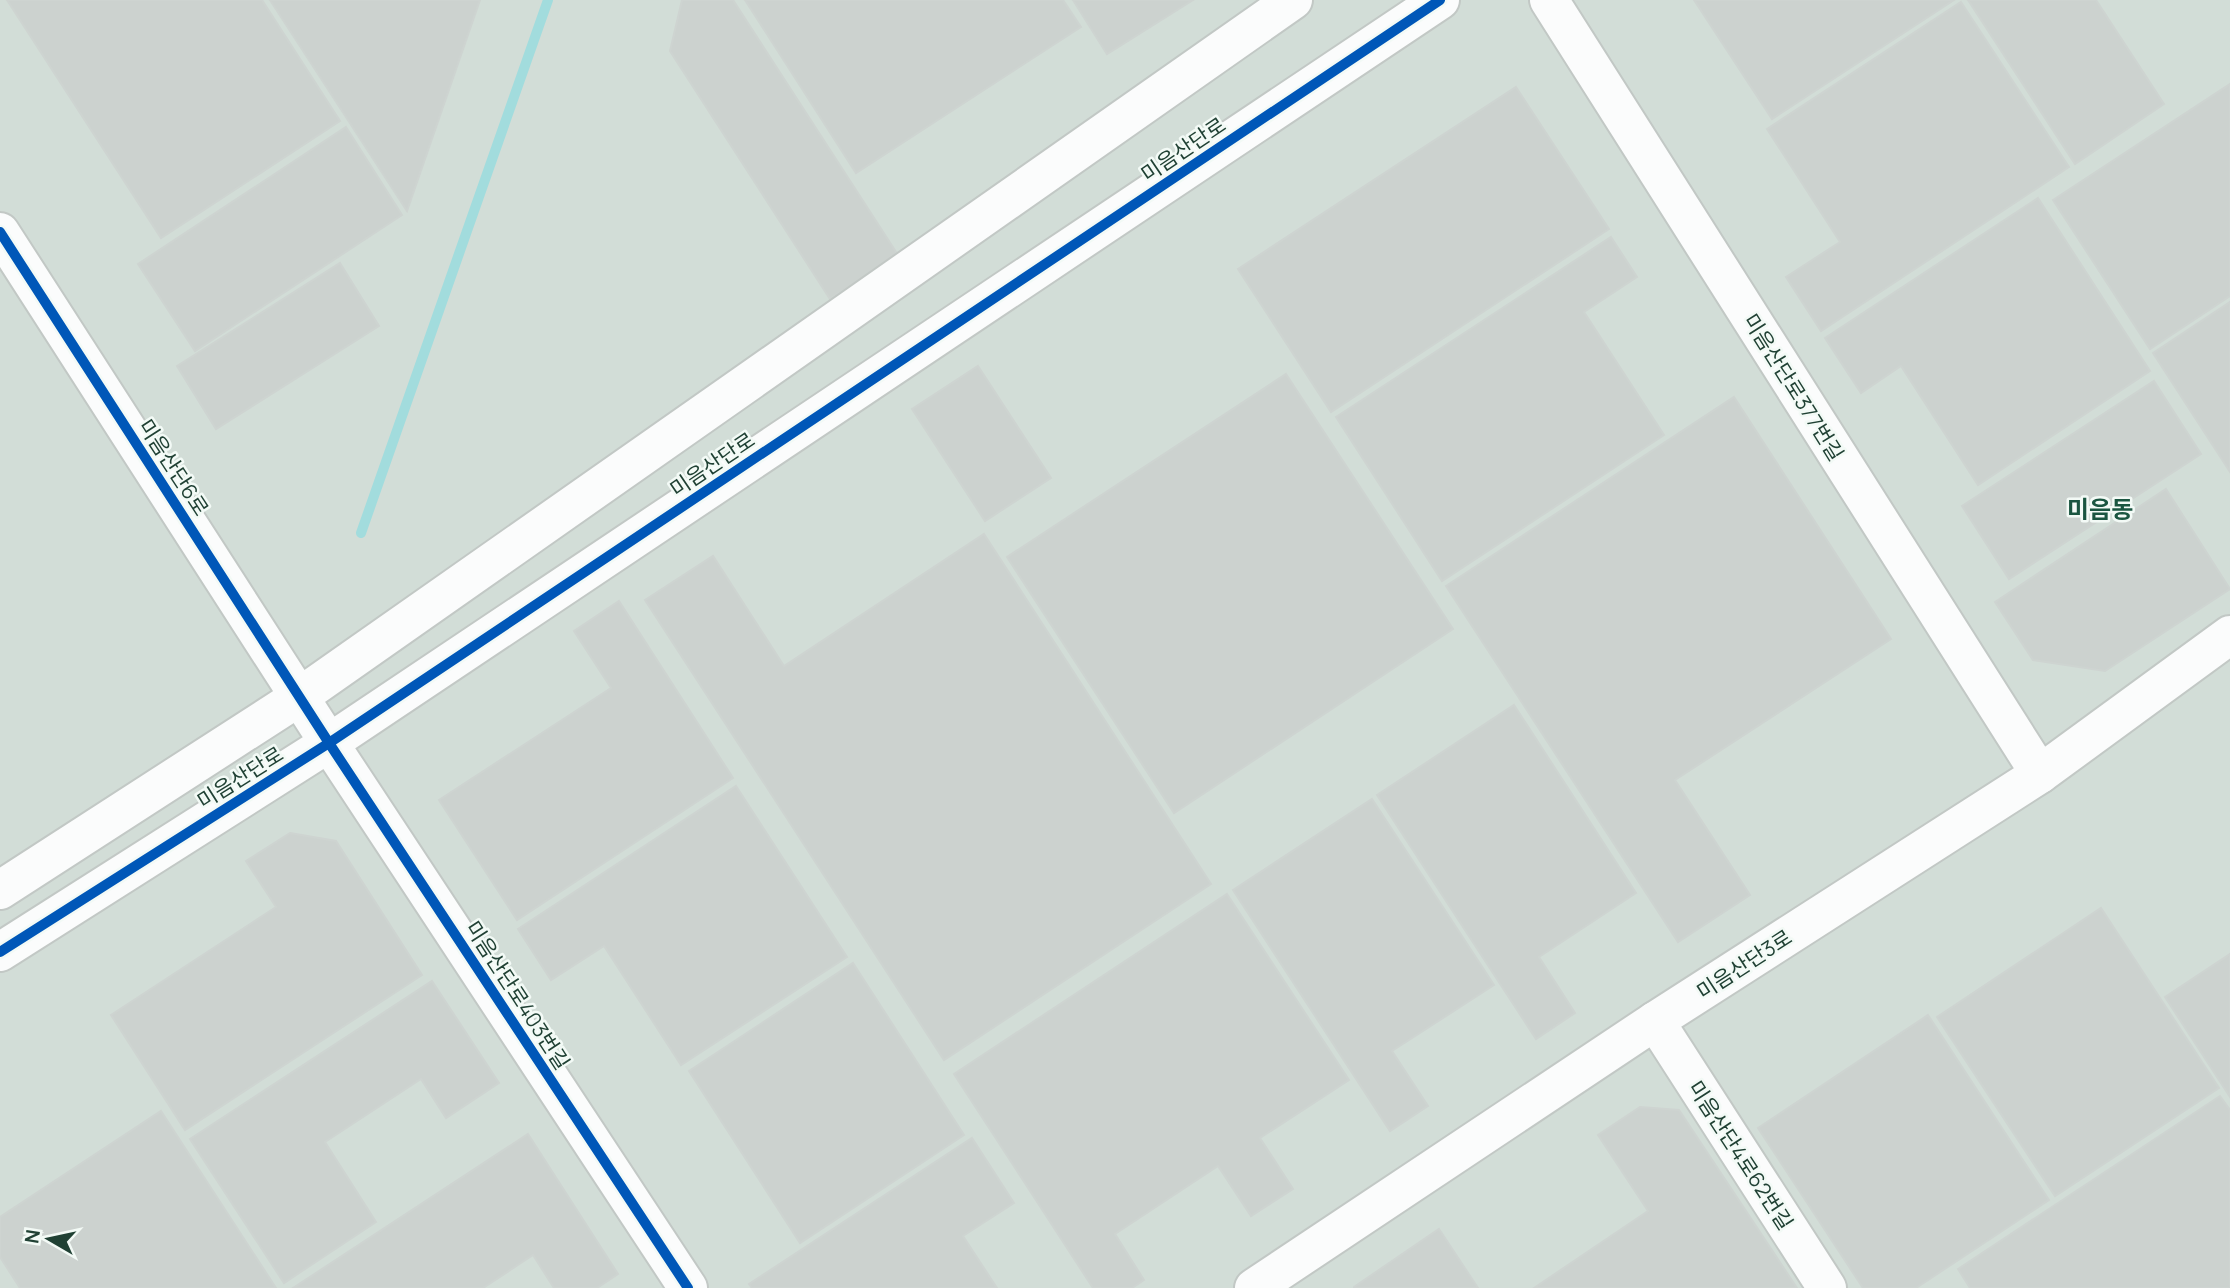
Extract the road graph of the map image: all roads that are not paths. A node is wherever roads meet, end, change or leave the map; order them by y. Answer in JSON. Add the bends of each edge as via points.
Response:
{"nodes":[{"id":1,"x":1293,"y":0,"type":"edge"},
{"id":2,"x":1440,"y":0,"type":"edge"},
{"id":3,"x":1549,"y":0,"type":"edge"},
{"id":4,"x":0,"y":232,"type":"edge"},
{"id":5,"x":2230,"y":635,"type":"edge"},
{"id":6,"x":315,"y":721,"type":"junction"},
{"id":7,"x":2040,"y":774,"type":"junction"},
{"id":8,"x":0,"y":890,"type":"edge"},
{"id":9,"x":0,"y":952,"type":"edge"},
{"id":10,"x":1655,"y":1021,"type":"junction"},
{"id":11,"x":688,"y":1288,"type":"edge"},
{"id":12,"x":1254,"y":1288,"type":"edge"},
{"id":13,"x":1827,"y":1288,"type":"edge"}],
"edges":[{"from":1,"to":6,"type":"street","name":"미음산단로"},
{"from":2,"to":6,"type":"street","name":"미음산단로"},
{"from":3,"to":7,"type":"street","name":"미음산단로377번길"},
{"from":4,"to":6,"type":"street","name":"미음산단6로"},
{"from":5,"to":7,"type":"street","name":"미음산단3로"},
{"from":6,"to":8,"type":"street","name":"미음산단로"},
{"from":6,"to":9,"type":"street","name":"미음산단로"},
{"from":6,"to":11,"type":"street","name":"미음산단로403번길"},
{"from":7,"to":10,"type":"street","name":"미음산단3로"},
{"from":10,"to":12,"type":"street","name":"미음산단3로"},
{"from":10,"to":13,"type":"street","name":"미음산단4로62번길"}]}
